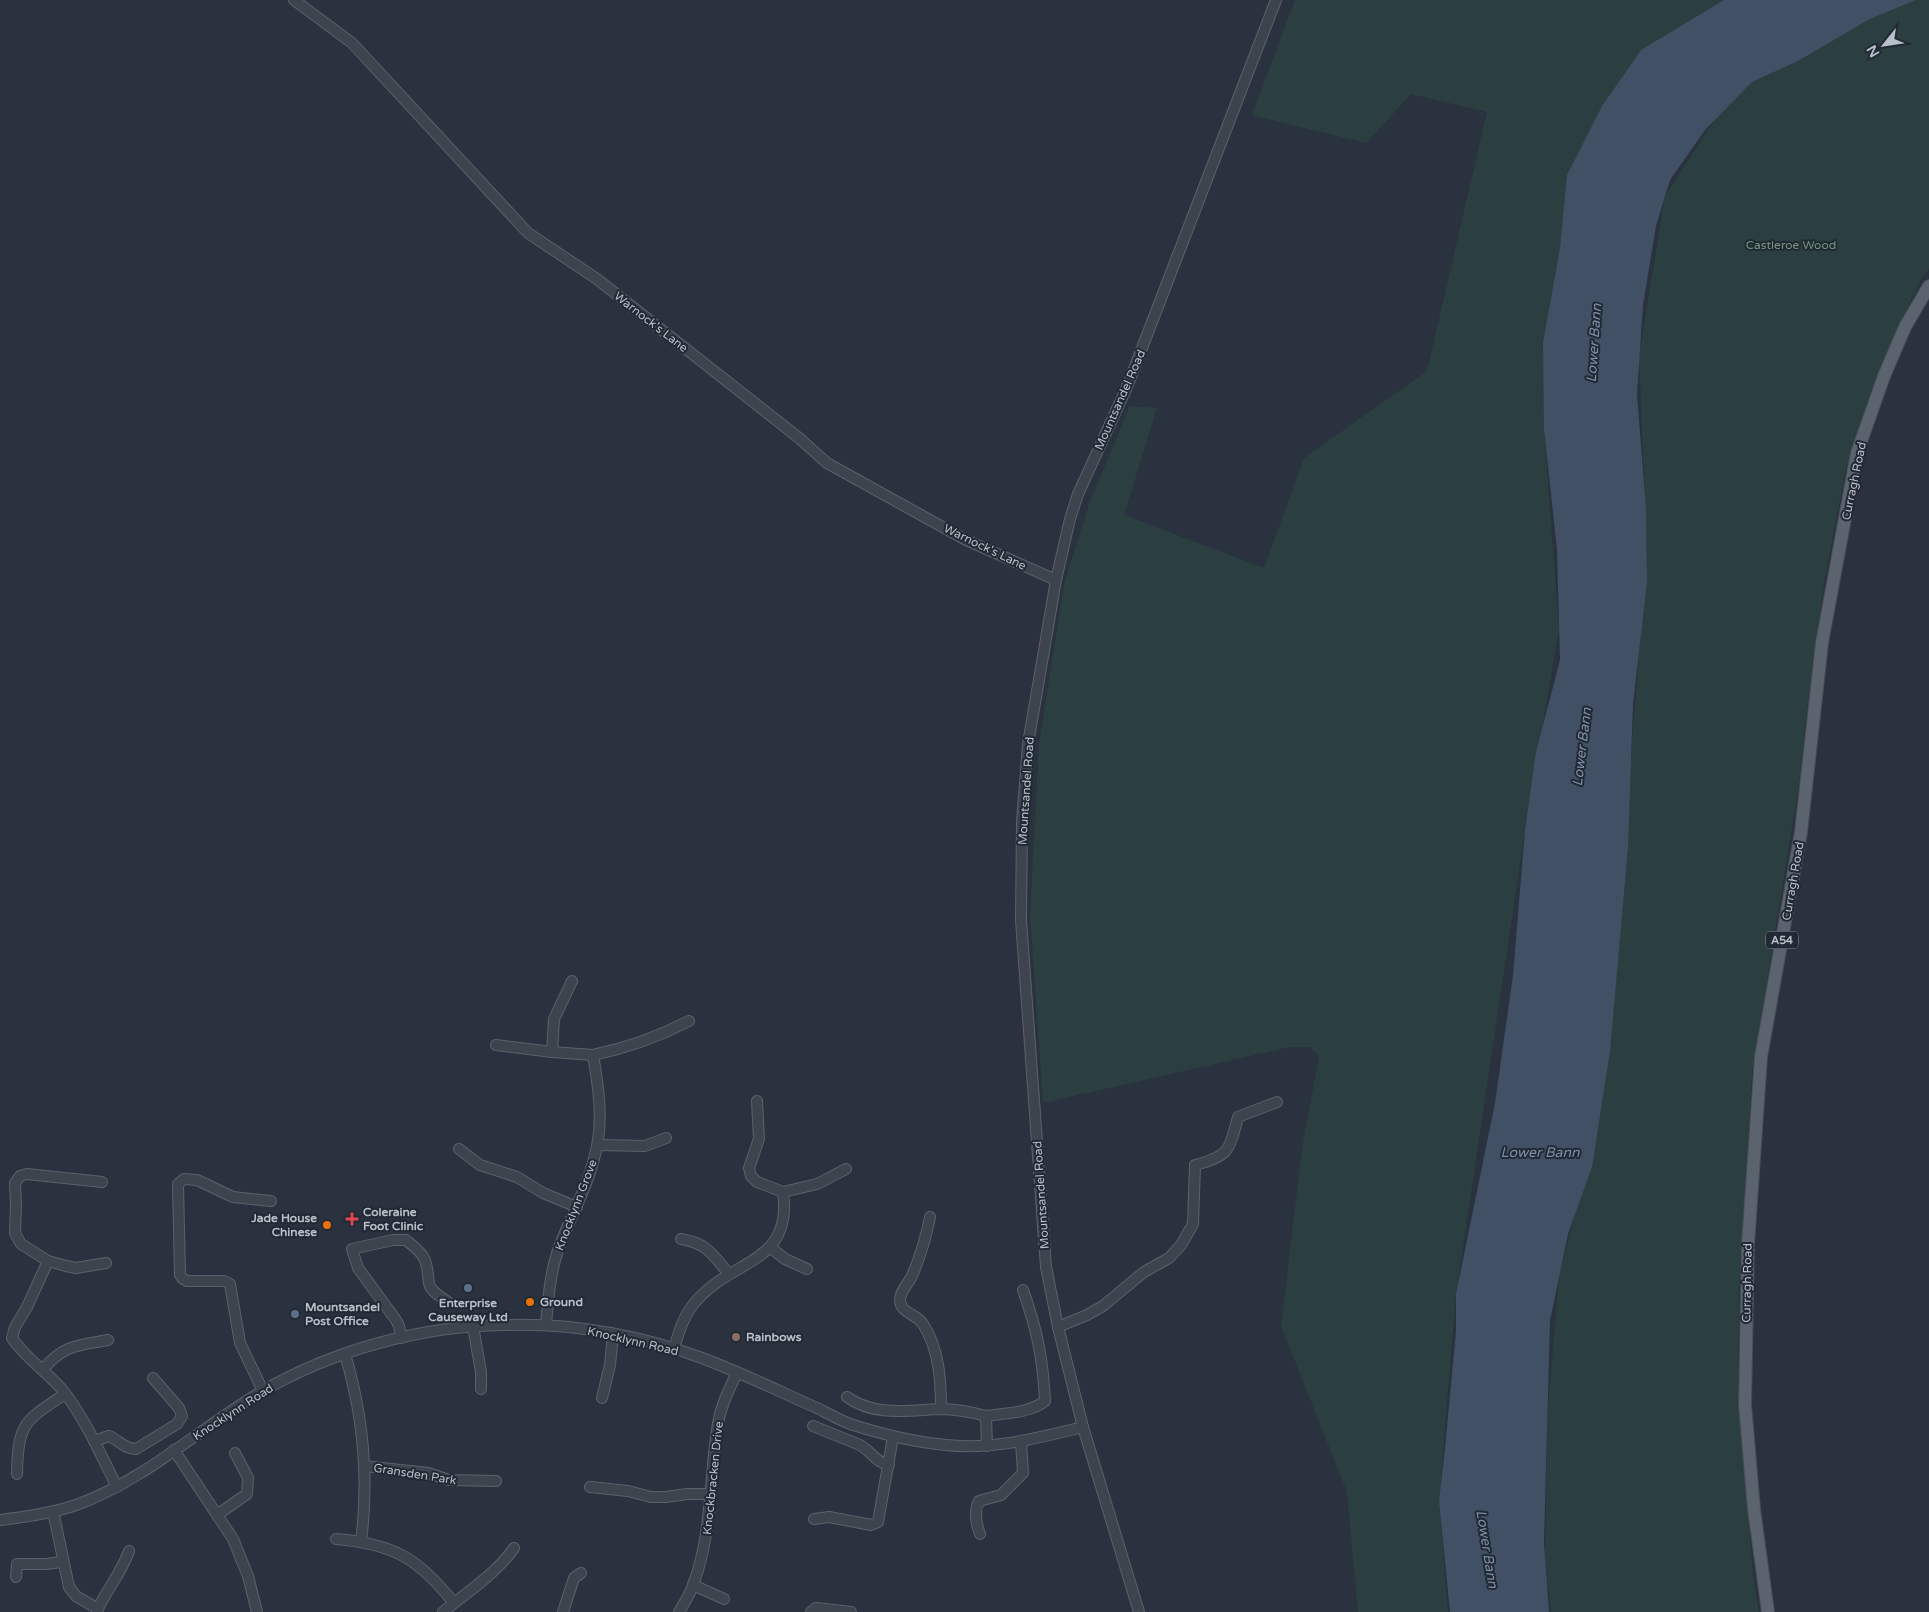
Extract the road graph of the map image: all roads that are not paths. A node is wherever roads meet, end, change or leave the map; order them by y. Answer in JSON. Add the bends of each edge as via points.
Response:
{"nodes":[{"id":1,"x":294,"y":0,"type":"edge"},
{"id":2,"x":1276,"y":0,"type":"edge"},
{"id":3,"x":1929,"y":286,"type":"edge"},
{"id":4,"x":1056,"y":580,"type":"junction"},
{"id":5,"x":572,"y":981,"type":"dead end"},
{"id":6,"x":689,"y":1021,"type":"dead end"},
{"id":7,"x":496,"y":1045,"type":"dead end"},
{"id":8,"x":552,"y":1052,"type":"junction"},
{"id":9,"x":593,"y":1055,"type":"junction"},
{"id":10,"x":757,"y":1101,"type":"dead end"},
{"id":11,"x":1277,"y":1102,"type":"dead end"},
{"id":12,"x":666,"y":1138,"type":"dead end"},
{"id":13,"x":598,"y":1145,"type":"junction"},
{"id":14,"x":459,"y":1149,"type":"dead end"},
{"id":15,"x":846,"y":1169,"type":"dead end"},
{"id":16,"x":102,"y":1182,"type":"dead end"},
{"id":17,"x":783,"y":1192,"type":"junction"},
{"id":18,"x":271,"y":1201,"type":"dead end"},
{"id":19,"x":577,"y":1207,"type":"junction"},
{"id":20,"x":930,"y":1218,"type":"dead end"},
{"id":21,"x":681,"y":1239,"type":"dead end"},
{"id":22,"x":771,"y":1248,"type":"junction"},
{"id":23,"x":48,"y":1261,"type":"junction"},
{"id":24,"x":106,"y":1263,"type":"dead end"},
{"id":25,"x":807,"y":1269,"type":"dead end"},
{"id":26,"x":729,"y":1274,"type":"junction"},
{"id":27,"x":1023,"y":1290,"type":"dead end"},
{"id":28,"x":448,"y":1302,"type":"dead end"},
{"id":29,"x":546,"y":1325,"type":"junction"},
{"id":30,"x":473,"y":1326,"type":"junction"},
{"id":31,"x":1058,"y":1327,"type":"junction"},
{"id":32,"x":613,"y":1334,"type":"junction"},
{"id":33,"x":402,"y":1338,"type":"junction"},
{"id":34,"x":108,"y":1340,"type":"dead end"},
{"id":35,"x":674,"y":1349,"type":"junction"},
{"id":36,"x":345,"y":1354,"type":"junction"},
{"id":37,"x":43,"y":1370,"type":"junction"},
{"id":38,"x":737,"y":1373,"type":"junction"},
{"id":39,"x":153,"y":1378,"type":"dead end"},
{"id":40,"x":482,"y":1389,"type":"dead end"},
{"id":41,"x":262,"y":1391,"type":"junction"},
{"id":42,"x":66,"y":1394,"type":"junction"},
{"id":43,"x":847,"y":1396,"type":"dead end"},
{"id":44,"x":602,"y":1398,"type":"dead end"},
{"id":45,"x":941,"y":1409,"type":"junction"},
{"id":46,"x":986,"y":1416,"type":"junction"},
{"id":47,"x":813,"y":1426,"type":"dead end"},
{"id":48,"x":1083,"y":1427,"type":"junction"},
{"id":49,"x":893,"y":1436,"type":"junction"},
{"id":50,"x":94,"y":1441,"type":"junction"},
{"id":51,"x":1021,"y":1442,"type":"junction"},
{"id":52,"x":987,"y":1446,"type":"junction"},
{"id":53,"x":174,"y":1450,"type":"junction"},
{"id":54,"x":235,"y":1453,"type":"dead end"},
{"id":55,"x":889,"y":1465,"type":"junction"},
{"id":56,"x":364,"y":1466,"type":"junction"},
{"id":57,"x":17,"y":1474,"type":"dead end"},
{"id":58,"x":496,"y":1481,"type":"dead end"},
{"id":59,"x":117,"y":1487,"type":"junction"},
{"id":60,"x":590,"y":1487,"type":"dead end"},
{"id":61,"x":712,"y":1494,"type":"junction"},
{"id":62,"x":53,"y":1512,"type":"junction"},
{"id":63,"x":217,"y":1515,"type":"junction"},
{"id":64,"x":814,"y":1519,"type":"dead end"},
{"id":65,"x":0,"y":1520,"type":"edge"},
{"id":66,"x":980,"y":1534,"type":"dead end"},
{"id":67,"x":336,"y":1539,"type":"dead end"},
{"id":68,"x":361,"y":1541,"type":"junction"},
{"id":69,"x":514,"y":1548,"type":"dead end"},
{"id":70,"x":129,"y":1551,"type":"dead end"},
{"id":71,"x":62,"y":1562,"type":"junction"},
{"id":72,"x":581,"y":1573,"type":"dead end"},
{"id":73,"x":16,"y":1576,"type":"dead end"},
{"id":74,"x":693,"y":1585,"type":"junction"},
{"id":75,"x":724,"y":1599,"type":"dead end"},
{"id":76,"x":454,"y":1603,"type":"junction"},
{"id":77,"x":97,"y":1610,"type":"edge"},
{"id":78,"x":257,"y":1612,"type":"edge"},
{"id":79,"x":443,"y":1612,"type":"edge"},
{"id":80,"x":563,"y":1612,"type":"edge"},
{"id":81,"x":679,"y":1612,"type":"edge"},
{"id":82,"x":811,"y":1612,"type":"edge"},
{"id":83,"x":851,"y":1612,"type":"edge"},
{"id":84,"x":1139,"y":1612,"type":"edge"},
{"id":85,"x":1768,"y":1612,"type":"edge"}],
"edges":[{"from":1,"to":4,"type":"street","name":"Warnock's Lane","via":[[352,43],[528,232],[596,279],[827,463],[966,540]]},
{"from":2,"to":4,"type":"street","name":"Mountsandel Road","via":[[1127,387],[1078,494]]},
{"from":3,"to":85,"type":"main road","name":"Curragh Road","number":"A54","via":[[1905,327],[1857,453],[1822,644],[1802,832],[1761,1057],[1748,1244],[1745,1404],[1754,1509]]},
{"from":4,"to":31,"type":"street","name":"Mountsandel Road","via":[[1028,744],[1022,822],[1021,920],[1046,1267]]},
{"from":5,"to":8,"type":"street","via":[[554,1019]]},
{"from":6,"to":9,"type":"street","via":[[657,1037]]},
{"from":7,"to":8,"type":"street"},
{"from":8,"to":9,"type":"street"},
{"from":9,"to":13,"type":"street","name":"Knocklynn Grove","via":[[599,1098]]},
{"from":10,"to":17,"type":"street","via":[[759,1139],[749,1168],[757,1182]]},
{"from":11,"to":31,"type":"street","via":[[1238,1117],[1230,1147],[1215,1160],[1195,1165],[1193,1224],[1169,1258],[1144,1272],[1103,1306]]},
{"from":12,"to":13,"type":"street","name":"Knocklynn Grove","via":[[645,1146]]},
{"from":13,"to":19,"type":"street","name":"Knocklynn Grove"},
{"from":14,"to":19,"type":"street","via":[[480,1165],[517,1177],[543,1193]]},
{"from":15,"to":17,"type":"street","via":[[817,1184]]},
{"from":16,"to":23,"type":"street","via":[[27,1174],[16,1178],[16,1238]]},
{"from":17,"to":22,"type":"street","via":[[786,1209],[781,1232]]},
{"from":18,"to":41,"type":"street","via":[[233,1197],[197,1180],[184,1179],[178,1184],[182,1278],[230,1284],[240,1343]]},
{"from":19,"to":29,"type":"street","name":"Knocklynn Grove","via":[[557,1253]]},
{"from":20,"to":45,"type":"street","via":[[926,1239],[911,1278],[900,1295],[900,1302],[902,1309],[920,1320],[934,1350],[941,1372]]},
{"from":21,"to":26,"type":"street","via":[[708,1249]]},
{"from":22,"to":25,"type":"street"},
{"from":22,"to":26,"type":"street"},
{"from":23,"to":24,"type":"street","via":[[76,1268]]},
{"from":23,"to":37,"type":"street","via":[[12,1338]]},
{"from":26,"to":35,"type":"street","via":[[690,1308]]},
{"from":27,"to":46,"type":"street","via":[[1039,1337],[1045,1401],[1020,1412]]},
{"from":28,"to":33,"type":"street","via":[[433,1292],[428,1283],[425,1259],[406,1240],[378,1242],[352,1249],[358,1268],[396,1320]]},
{"from":29,"to":30,"type":"street","name":"Knocklynn Road"},
{"from":29,"to":32,"type":"street","name":"Knocklynn Road"},
{"from":30,"to":33,"type":"street","name":"Knocklynn Road"},
{"from":30,"to":40,"type":"street"},
{"from":31,"to":48,"type":"street","name":"Mountsandel Road"},
{"from":32,"to":35,"type":"street","name":"Knocklynn Road"},
{"from":32,"to":44,"type":"street"},
{"from":33,"to":36,"type":"street","name":"Knocklynn Road"},
{"from":34,"to":37,"type":"street","via":[[68,1347]]},
{"from":35,"to":38,"type":"street","name":"Knocklynn Road"},
{"from":36,"to":41,"type":"street","name":"Knocklynn Road"},
{"from":36,"to":56,"type":"street","name":"Gransden Park","via":[[356,1402]]},
{"from":37,"to":42,"type":"street"},
{"from":38,"to":49,"type":"street","name":"Knocklynn Road","via":[[848,1423]]},
{"from":38,"to":61,"type":"street","name":"Knockbracken Drive","via":[[722,1407],[717,1430]]},
{"from":39,"to":50,"type":"street","via":[[179,1408],[182,1416],[177,1424],[136,1449],[122,1446],[108,1436]]},
{"from":41,"to":53,"type":"street","name":"Knocklynn Road"},
{"from":42,"to":50,"type":"street"},
{"from":42,"to":57,"type":"street","via":[[36,1413],[25,1426],[19,1443]]},
{"from":43,"to":45,"type":"street","via":[[867,1407],[905,1412]]},
{"from":45,"to":46,"type":"street"},
{"from":46,"to":52,"type":"street"},
{"from":47,"to":55,"type":"street","via":[[860,1445],[880,1462]]},
{"from":48,"to":51,"type":"street","name":"Knocklynn Road"},
{"from":48,"to":84,"type":"street","name":"Mountsandel Road"},
{"from":49,"to":52,"type":"street","name":"Knocklynn Road","via":[[947,1446]]},
{"from":49,"to":55,"type":"street"},
{"from":50,"to":59,"type":"street"},
{"from":51,"to":52,"type":"street","name":"Knocklynn Road"},
{"from":51,"to":66,"type":"street","via":[[1022,1473],[1001,1495],[978,1501],[977,1527]]},
{"from":53,"to":59,"type":"street","name":"Knocklynn Road"},
{"from":53,"to":63,"type":"street"},
{"from":54,"to":63,"type":"street","via":[[248,1478],[247,1494]]},
{"from":55,"to":64,"type":"street","via":[[878,1522],[871,1525],[828,1517]]},
{"from":56,"to":58,"type":"street","name":"Gransden Park","via":[[428,1473],[449,1480]]},
{"from":56,"to":68,"type":"street","name":"Gransden Park","via":[[365,1507]]},
{"from":59,"to":62,"type":"street","name":"Knocklynn Road"},
{"from":60,"to":61,"type":"street","via":[[651,1497]]},
{"from":61,"to":74,"type":"street","name":"Knockbracken Drive","via":[[705,1545]]},
{"from":62,"to":65,"type":"street","name":"Knocklynn Road"},
{"from":62,"to":71,"type":"street"},
{"from":63,"to":78,"type":"street","via":[[238,1551]]},
{"from":67,"to":68,"type":"street"},
{"from":68,"to":76,"type":"street","via":[[407,1557],[430,1576]]},
{"from":69,"to":76,"type":"street","via":[[508,1557]]},
{"from":70,"to":77,"type":"street"},
{"from":71,"to":73,"type":"street","via":[[16,1564]]},
{"from":71,"to":77,"type":"street","via":[[71,1592]]},
{"from":72,"to":80,"type":"street","via":[[574,1578]]},
{"from":74,"to":75,"type":"street"},
{"from":74,"to":81,"type":"street","name":"Knockbracken Drive"},
{"from":76,"to":79,"type":"street"},
{"from":82,"to":83,"type":"street","via":[[816,1608]]}]}
